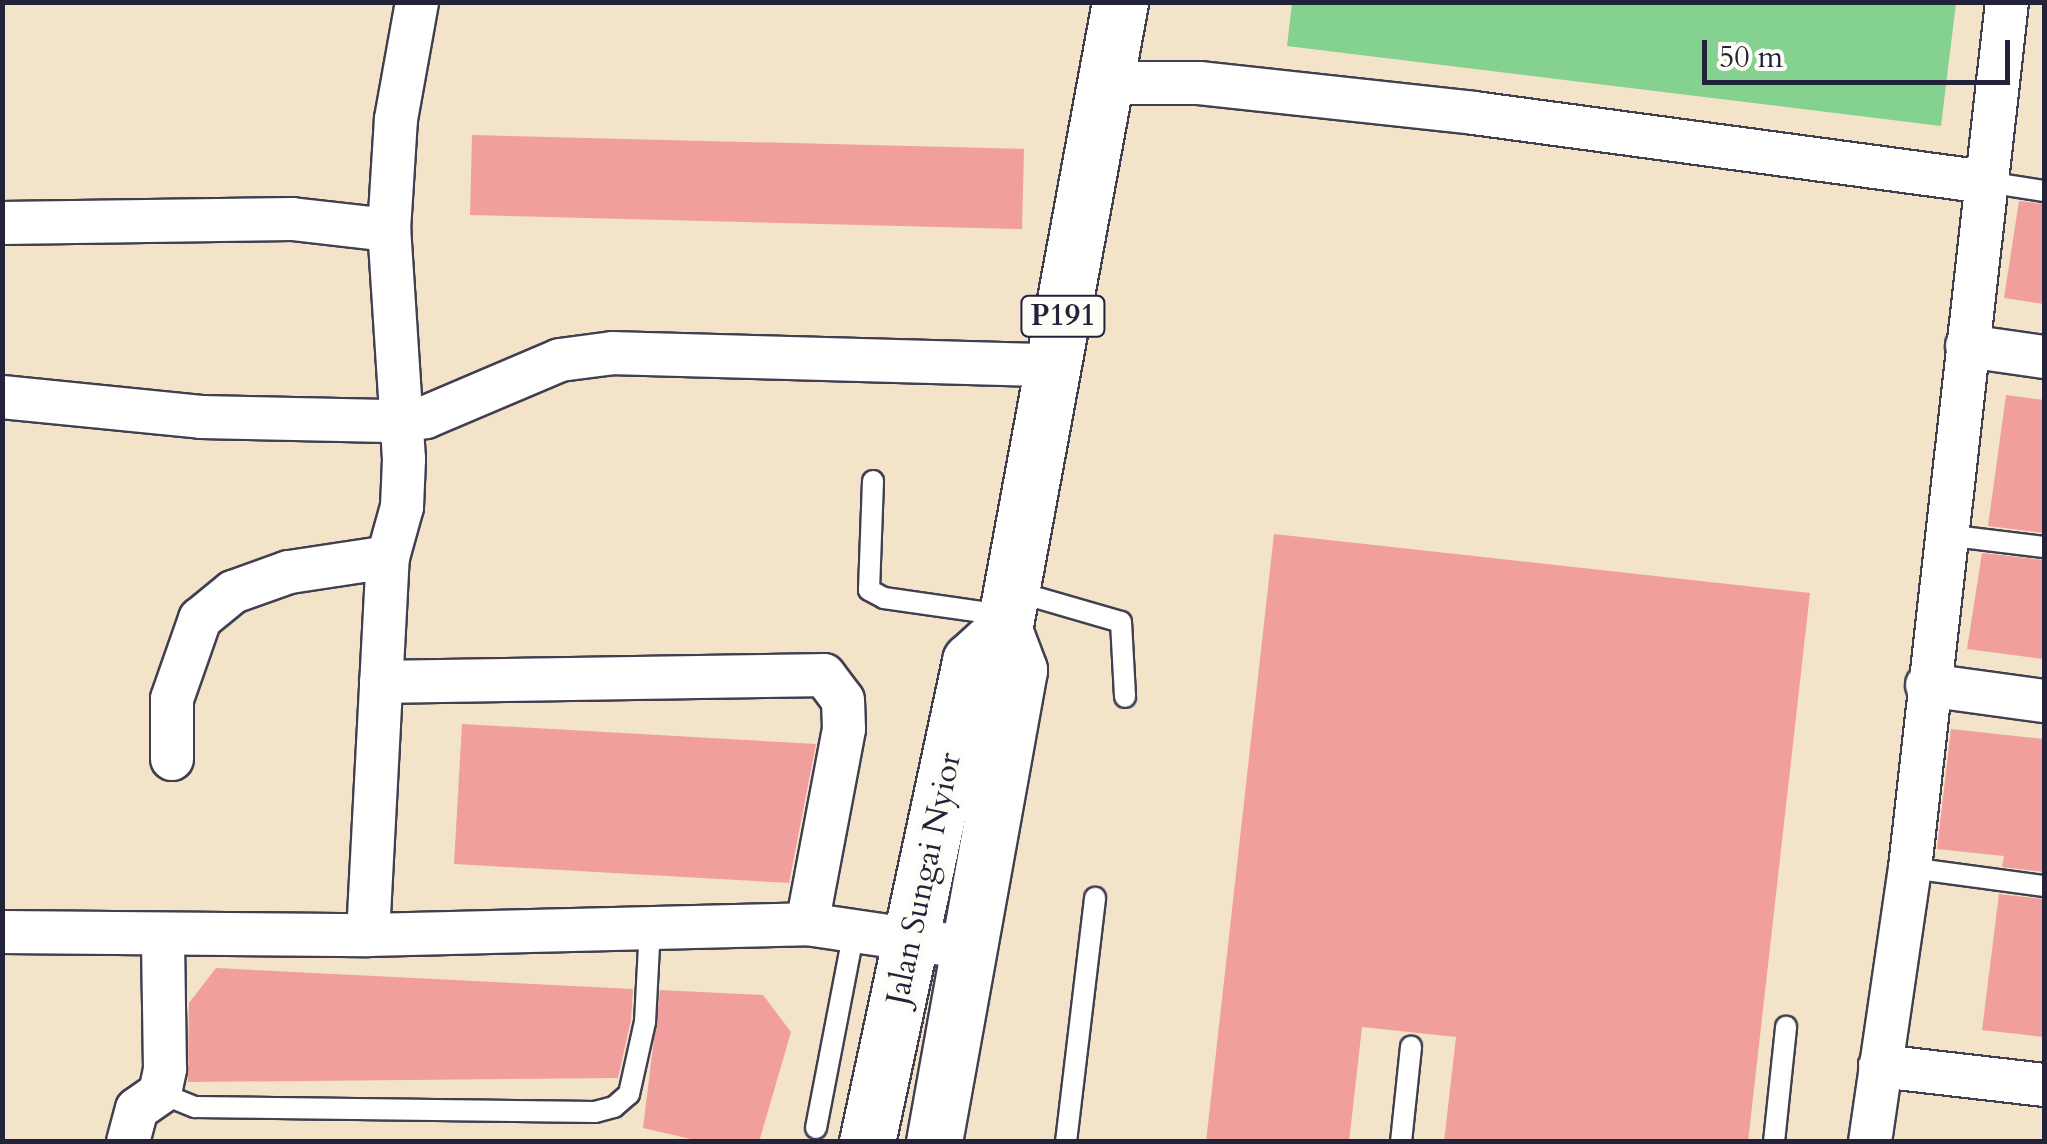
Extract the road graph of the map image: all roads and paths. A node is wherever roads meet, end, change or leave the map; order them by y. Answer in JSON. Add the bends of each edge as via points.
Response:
{"nodes":[{"id":1,"x":418,"y":2,"type":"edge"},
{"id":2,"x":1120,"y":2,"type":"edge"},
{"id":3,"x":2008,"y":2,"type":"edge"},
{"id":4,"x":1104,"y":83,"type":"junction"},
{"id":5,"x":1986,"y":182,"type":"junction"},
{"id":6,"x":2044,"y":191,"type":"edge"},
{"id":7,"x":2,"y":223,"type":"edge"},
{"id":8,"x":389,"y":230,"type":"junction"},
{"id":9,"x":1967,"y":346,"type":"junction"},
{"id":10,"x":2044,"y":357,"type":"edge"},
{"id":11,"x":1054,"y":365,"type":"junction"},
{"id":12,"x":2,"y":397,"type":"edge"},
{"id":13,"x":399,"y":421,"type":"junction"},
{"id":14,"x":873,"y":481,"type":"dead end"},
{"id":15,"x":1945,"y":535,"type":"junction"},
{"id":16,"x":2044,"y":547,"type":"edge"},
{"id":17,"x":388,"y":557,"type":"junction"},
{"id":18,"x":1008,"y":612,"type":"junction"},
{"id":19,"x":380,"y":682,"type":"junction"},
{"id":20,"x":1927,"y":685,"type":"junction"},
{"id":21,"x":1125,"y":697,"type":"dead end"},
{"id":22,"x":2044,"y":701,"type":"edge"},
{"id":23,"x":172,"y":760,"type":"dead end"},
{"id":24,"x":1910,"y":868,"type":"junction"},
{"id":25,"x":2044,"y":886,"type":"edge"},
{"id":26,"x":1095,"y":898,"type":"dead end"},
{"id":27,"x":807,"y":924,"type":"junction"},
{"id":28,"x":650,"y":928,"type":"junction"},
{"id":29,"x":854,"y":931,"type":"junction"},
{"id":30,"x":2,"y":932,"type":"edge"},
{"id":31,"x":163,"y":935,"type":"junction"},
{"id":32,"x":368,"y":935,"type":"junction"},
{"id":33,"x":912,"y":940,"type":"junction"},
{"id":34,"x":969,"y":948,"type":"junction"},
{"id":35,"x":1786,"y":1028,"type":"dead end"},
{"id":36,"x":1411,"y":1047,"type":"dead end"},
{"id":37,"x":1880,"y":1066,"type":"junction"},
{"id":38,"x":2044,"y":1085,"type":"edge"},
{"id":39,"x":160,"y":1093,"type":"junction"},
{"id":40,"x":816,"y":1128,"type":"dead end"},
{"id":41,"x":128,"y":1142,"type":"edge"},
{"id":42,"x":867,"y":1142,"type":"edge"},
{"id":43,"x":934,"y":1142,"type":"edge"},
{"id":44,"x":1066,"y":1142,"type":"edge"},
{"id":45,"x":1401,"y":1142,"type":"edge"},
{"id":46,"x":1774,"y":1142,"type":"edge"},
{"id":47,"x":1870,"y":1142,"type":"edge"}],
"edges":[{"from":1,"to":8,"type":"street","via":[[396,119]]},
{"from":2,"to":4,"type":"main road","name":"Jalan Sungai Nyior","number":"P191"},
{"from":3,"to":5,"type":"street"},
{"from":4,"to":5,"type":"street","via":[[1199,83],[1474,113]]},
{"from":4,"to":11,"type":"main road","name":"Jalan Sungai Nyior","number":"P191"},
{"from":5,"to":6,"type":"lane"},
{"from":5,"to":9,"type":"street"},
{"from":7,"to":8,"type":"street","via":[[292,219]]},
{"from":8,"to":13,"type":"street"},
{"from":9,"to":10,"type":"street"},
{"from":9,"to":15,"type":"street"},
{"from":11,"to":13,"type":"street","via":[[613,352],[560,360],[426,418]]},
{"from":11,"to":18,"type":"main road","name":"Jalan Sungai Nyior","number":"P191"},
{"from":12,"to":13,"type":"street","via":[[201,417]]},
{"from":13,"to":17,"type":"street","via":[[402,507]]},
{"from":14,"to":18,"type":"lane","via":[[869,590],[884,598]]},
{"from":15,"to":16,"type":"lane"},
{"from":15,"to":20,"type":"street"},
{"from":17,"to":19,"type":"street"},
{"from":17,"to":23,"type":"street","via":[[289,572],[232,592],[200,619],[172,699]]},
{"from":18,"to":21,"type":"lane","via":[[1121,622]]},
{"from":18,"to":33,"type":"main road","name":"Jalan Sungai Nyior","via":[[970,661]]},
{"from":18,"to":34,"type":"main road","name":"Jalan Sungai Nyior","number":"P191","via":[[1018,670]]},
{"from":19,"to":27,"type":"street","via":[[824,675],[843,700],[844,728]]},
{"from":19,"to":32,"type":"street"},
{"from":20,"to":22,"type":"street"},
{"from":20,"to":24,"type":"street"},
{"from":24,"to":25,"type":"lane"},
{"from":24,"to":37,"type":"street"},
{"from":26,"to":44,"type":"lane"},
{"from":27,"to":28,"type":"street"},
{"from":27,"to":29,"type":"street"},
{"from":28,"to":32,"type":"street"},
{"from":28,"to":39,"type":"lane","via":[[646,1022],[629,1094],[614,1107],[196,1107]]},
{"from":29,"to":33,"type":"street"},
{"from":29,"to":40,"type":"lane"},
{"from":30,"to":31,"type":"street"},
{"from":31,"to":32,"type":"street"},
{"from":31,"to":39,"type":"street"},
{"from":33,"to":34,"type":"street"},
{"from":33,"to":42,"type":"main road","name":"Jalan Sungai Nyior"},
{"from":34,"to":43,"type":"main road","name":"Jalan Sungai Nyior","number":"P191"},
{"from":35,"to":46,"type":"lane"},
{"from":36,"to":45,"type":"lane"},
{"from":37,"to":38,"type":"street"},
{"from":37,"to":47,"type":"street"},
{"from":39,"to":41,"type":"street","via":[[137,1110]]}]}
